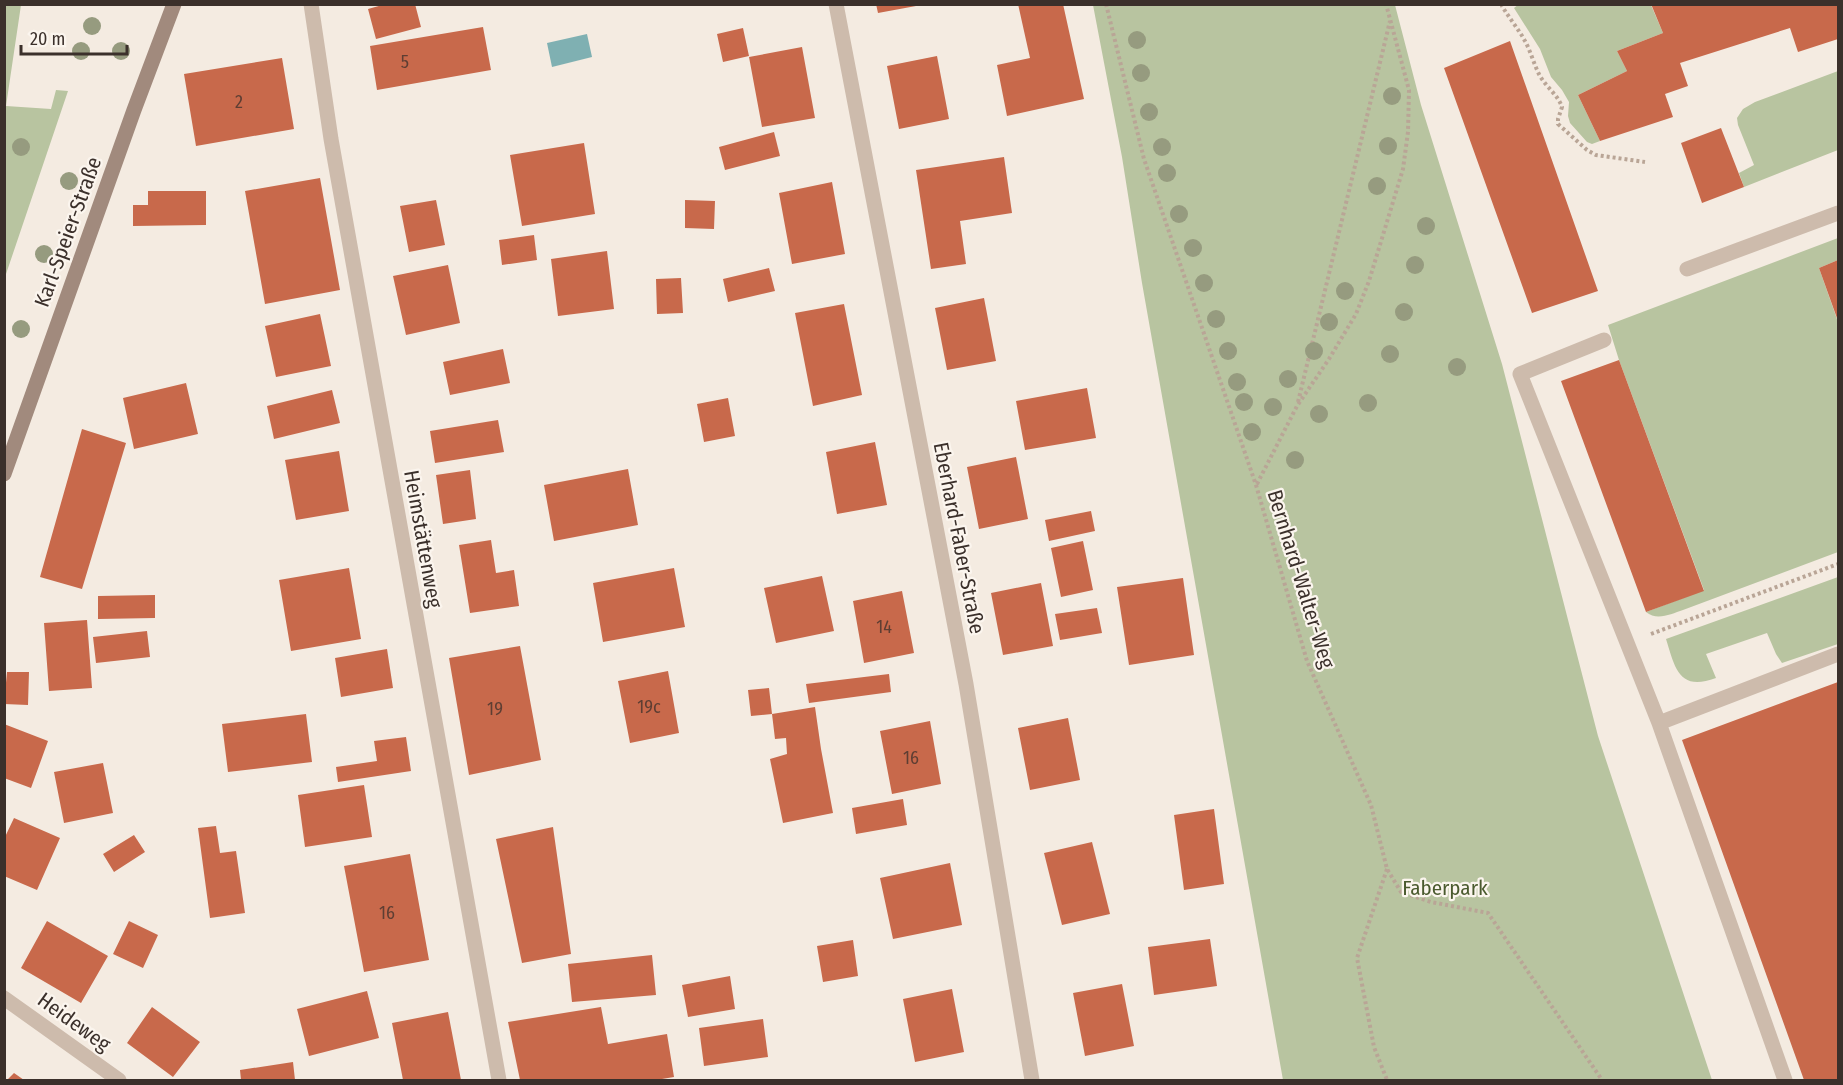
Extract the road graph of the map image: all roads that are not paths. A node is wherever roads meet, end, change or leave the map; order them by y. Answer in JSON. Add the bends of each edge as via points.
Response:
{"nodes":[{"id":1,"x":174,"y":4,"type":"edge"},
{"id":2,"x":311,"y":4,"type":"edge"},
{"id":3,"x":836,"y":4,"type":"edge"},
{"id":4,"x":1839,"y":213,"type":"edge"},
{"id":5,"x":1687,"y":269,"type":"dead end"},
{"id":6,"x":1604,"y":340,"type":"dead end"},
{"id":7,"x":4,"y":474,"type":"edge"},
{"id":8,"x":1839,"y":654,"type":"edge"},
{"id":9,"x":1659,"y":723,"type":"junction"},
{"id":10,"x":4,"y":998,"type":"edge"},
{"id":11,"x":118,"y":1080,"type":"edge"},
{"id":12,"x":499,"y":1080,"type":"edge"},
{"id":13,"x":1032,"y":1080,"type":"edge"},
{"id":14,"x":1785,"y":1080,"type":"edge"}],
"edges":[{"from":1,"to":7,"type":"street","name":"Karl-Speier-Straße"},
{"from":2,"to":12,"type":"street","name":"Heimstättenweg","via":[[331,139]]},
{"from":3,"to":13,"type":"street","name":"Eberhard-Faber-Straße","via":[[966,684]]},
{"from":4,"to":5,"type":"street"},
{"from":6,"to":9,"type":"street","via":[[1521,374]]},
{"from":8,"to":9,"type":"street"},
{"from":9,"to":14,"type":"street"},
{"from":10,"to":11,"type":"street","name":"Heideweg"}]}
